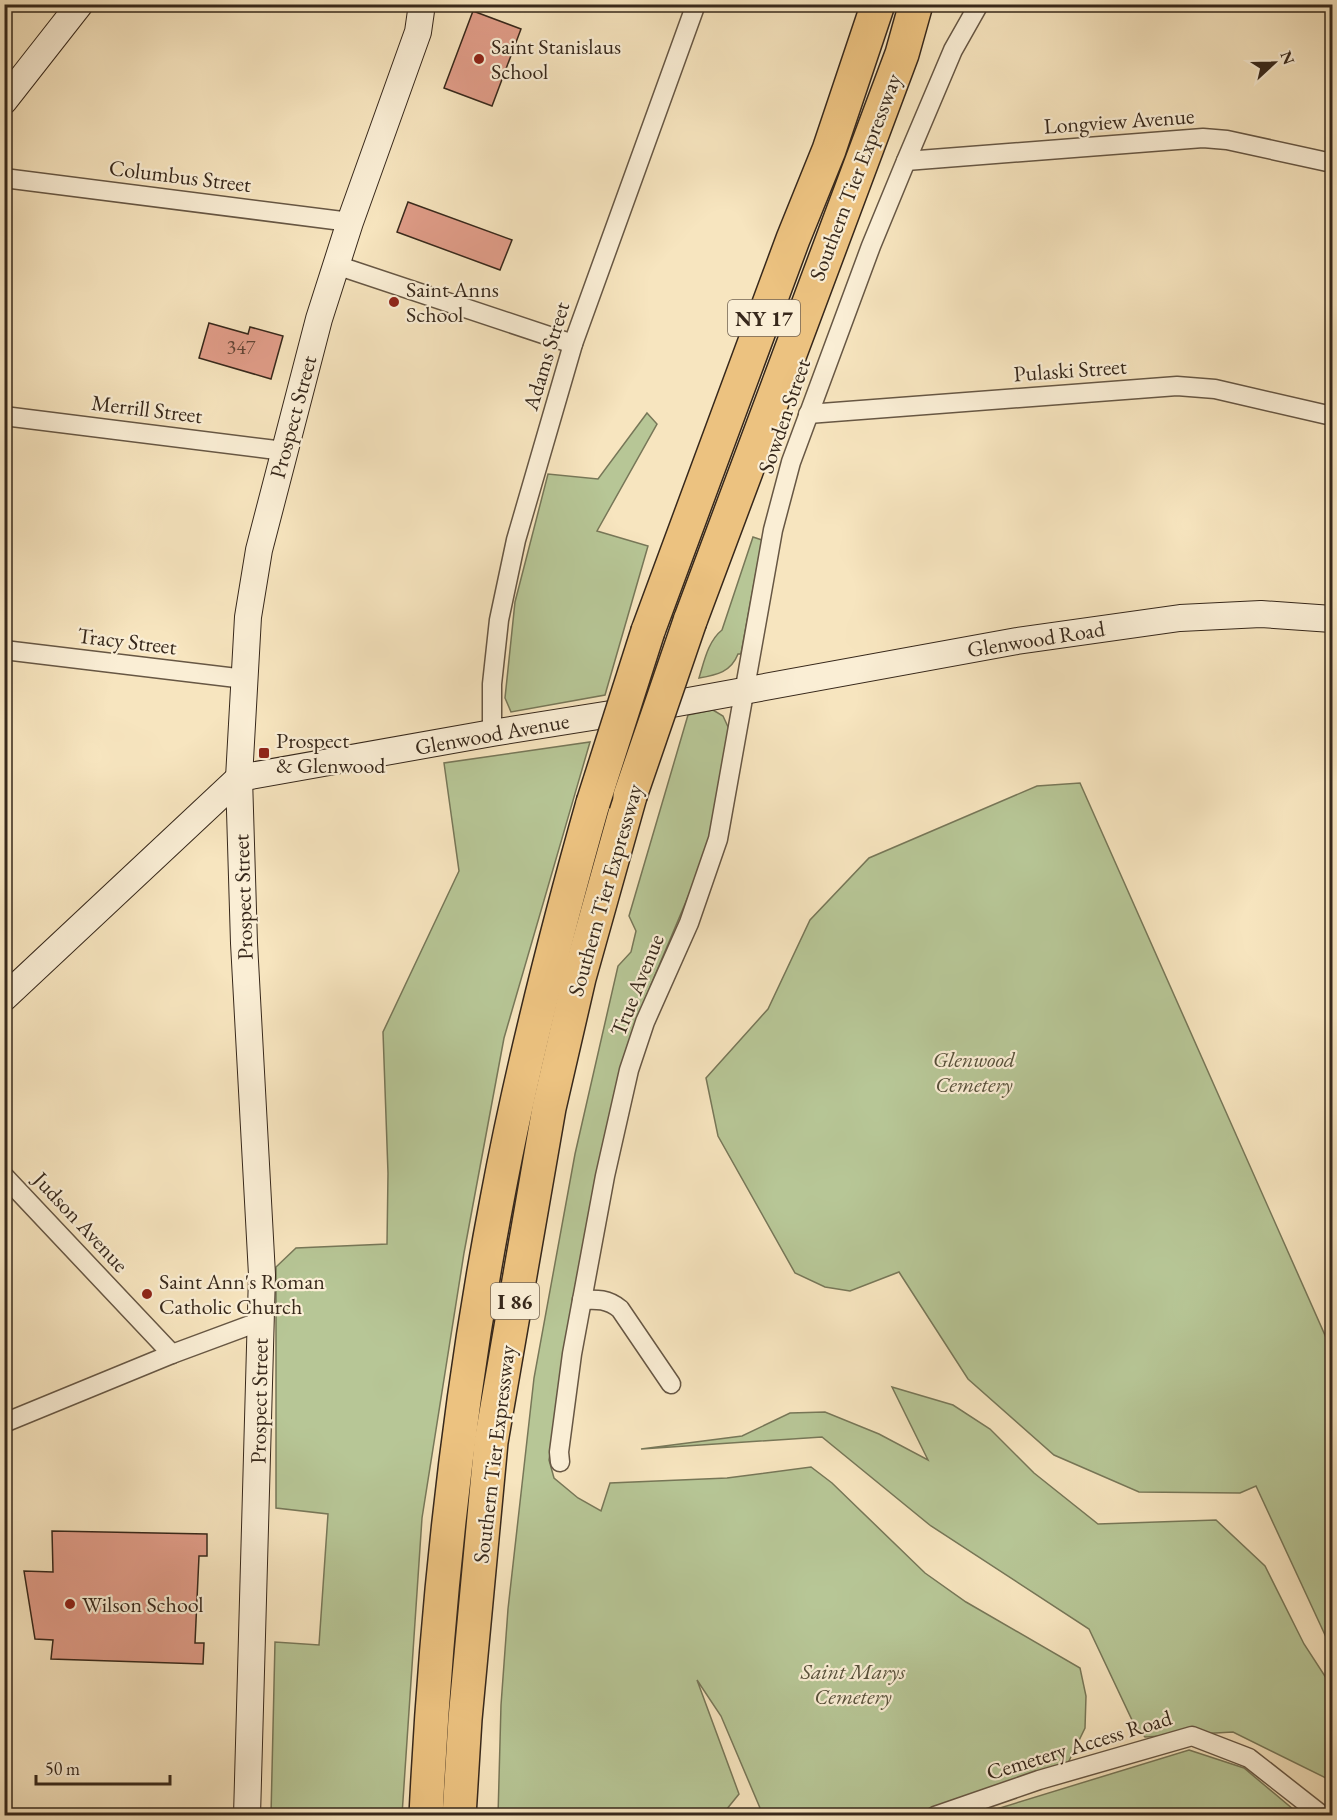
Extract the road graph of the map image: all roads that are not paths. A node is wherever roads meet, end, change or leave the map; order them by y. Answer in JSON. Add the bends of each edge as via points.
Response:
{"nodes":[{"id":1,"x":80,"y":4,"type":"edge"},
{"id":2,"x":422,"y":4,"type":"edge"},
{"id":3,"x":696,"y":4,"type":"edge"},
{"id":4,"x":878,"y":4,"type":"edge"},
{"id":5,"x":916,"y":4,"type":"edge"},
{"id":6,"x":928,"y":4,"type":"edge"},
{"id":7,"x":979,"y":4,"type":"edge"},
{"id":8,"x":902,"y":54,"type":"junction"},
{"id":9,"x":4,"y":101,"type":"edge"},
{"id":10,"x":906,"y":161,"type":"junction"},
{"id":11,"x":1332,"y":163,"type":"edge"},
{"id":12,"x":4,"y":178,"type":"edge"},
{"id":13,"x":350,"y":222,"type":"junction"},
{"id":14,"x":336,"y":265,"type":"junction"},
{"id":15,"x":573,"y":344,"type":"junction"},
{"id":16,"x":808,"y":414,"type":"junction"},
{"id":17,"x":4,"y":416,"type":"edge"},
{"id":18,"x":1332,"y":416,"type":"edge"},
{"id":19,"x":284,"y":451,"type":"junction"},
{"id":20,"x":1332,"y":619,"type":"edge"},
{"id":21,"x":4,"y":650,"type":"edge"},
{"id":22,"x":245,"y":679,"type":"junction"},
{"id":23,"x":743,"y":691,"type":"junction"},
{"id":24,"x":492,"y":733,"type":"junction"},
{"id":25,"x":238,"y":778,"type":"junction"},
{"id":26,"x":630,"y":796,"type":"joint"},
{"id":27,"x":593,"y":803,"type":"joint"},
{"id":28,"x":4,"y":998,"type":"edge"},
{"id":29,"x":4,"y":1176,"type":"edge"},
{"id":30,"x":582,"y":1300,"type":"junction"},
{"id":31,"x":261,"y":1321,"type":"junction"},
{"id":32,"x":172,"y":1354,"type":"junction"},
{"id":33,"x":670,"y":1384,"type":"dead end"},
{"id":34,"x":4,"y":1423,"type":"edge"},
{"id":35,"x":560,"y":1462,"type":"dead end"},
{"id":36,"x":247,"y":1815,"type":"edge"},
{"id":37,"x":426,"y":1815,"type":"edge"},
{"id":38,"x":459,"y":1815,"type":"edge"},
{"id":39,"x":935,"y":1815,"type":"edge"},
{"id":40,"x":1323,"y":1815,"type":"edge"}],
"edges":[{"from":1,"to":9,"type":"street"},
{"from":2,"to":13,"type":"street","name":"Prospect Street","via":[[418,32]]},
{"from":3,"to":15,"type":"street","name":"Adams Street"},
{"from":4,"to":27,"type":"highway","name":"Southern Tier Expressway","number":"NY 17","bridge":true,"via":[[830,150],[648,631]]},
{"from":5,"to":8,"type":"highway","name":"Southern Tier Expressway","number":"NY 17"},
{"from":6,"to":8,"type":"highway"},
{"from":7,"to":10,"type":"street","name":"Sowden Street","via":[[953,50]]},
{"from":8,"to":26,"type":"highway","name":"Southern Tier Expressway","number":"NY 17","bridge":true,"via":[[690,621]]},
{"from":10,"to":11,"type":"street","name":"Longview Avenue","via":[[1203,138]]},
{"from":10,"to":16,"type":"street","name":"Sowden Street"},
{"from":12,"to":13,"type":"street","name":"Columbus Street"},
{"from":13,"to":14,"type":"street","name":"Prospect Street"},
{"from":14,"to":15,"type":"street"},
{"from":14,"to":19,"type":"street","name":"Prospect Street"},
{"from":15,"to":24,"type":"street","name":"Adams Street","via":[[516,540],[498,630]]},
{"from":16,"to":18,"type":"street","name":"Pulaski Street","via":[[1177,386],[1215,389]]},
{"from":16,"to":23,"type":"street","name":"Sowden Street","via":[[773,530]]},
{"from":17,"to":19,"type":"street","name":"Merrill Street"},
{"from":19,"to":22,"type":"street","name":"Prospect Street","via":[[257,561],[248,617]]},
{"from":20,"to":23,"type":"street","name":"Glenwood Road","via":[[1260,614],[1180,618],[1017,641]]},
{"from":21,"to":22,"type":"street","name":"Tracy Street"},
{"from":22,"to":25,"type":"street","name":"Prospect Street"},
{"from":23,"to":24,"type":"street","name":"Glenwood Avenue"},
{"from":23,"to":30,"type":"street","name":"True Avenue","via":[[718,839],[689,923],[645,1022],[629,1070]]},
{"from":24,"to":25,"type":"street","name":"Glenwood Avenue"},
{"from":25,"to":28,"type":"street"},
{"from":25,"to":31,"type":"street","name":"Prospect Street","via":[[261,1242]]},
{"from":26,"to":38,"type":"highway","name":"Southern Tier Expressway","number":"I 86","via":[[579,978],[549,1108],[491,1442]]},
{"from":27,"to":37,"type":"highway","name":"Southern Tier Expressway","number":"I 86","via":[[561,917],[495,1211],[459,1431],[442,1572]]},
{"from":29,"to":32,"type":"street","name":"Judson Avenue"},
{"from":30,"to":33,"type":"street","via":[[602,1299],[620,1309]]},
{"from":30,"to":35,"type":"street","name":"True Avenue"},
{"from":31,"to":32,"type":"street"},
{"from":31,"to":36,"type":"street","name":"Prospect Street"},
{"from":32,"to":34,"type":"street"},
{"from":39,"to":40,"type":"street","name":"Cemetery Access Road","via":[[1192,1736],[1249,1758]]}]}
